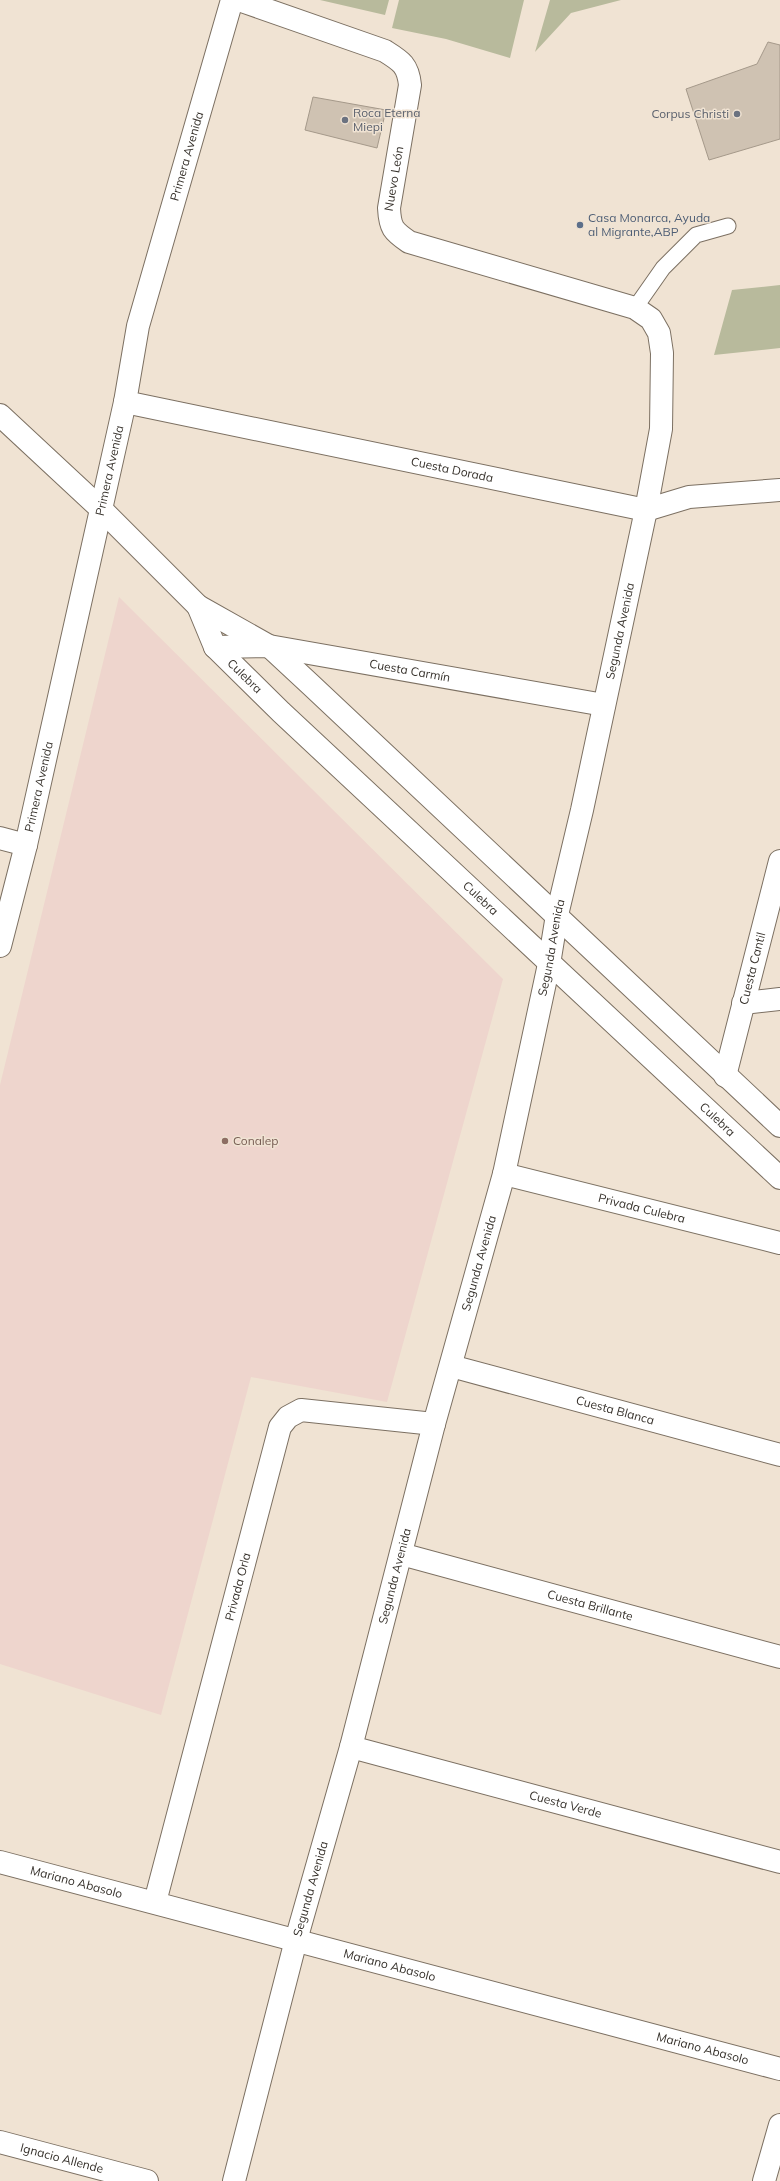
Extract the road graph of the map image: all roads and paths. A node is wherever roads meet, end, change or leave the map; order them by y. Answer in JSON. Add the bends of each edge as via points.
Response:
{"nodes":[{"id":1,"x":232,"y":0,"type":"edge"},
{"id":2,"x":239,"y":0,"type":"edge"},
{"id":3,"x":728,"y":226,"type":"dead end"},
{"id":4,"x":635,"y":308,"type":"junction"},
{"id":5,"x":659,"y":333,"type":"joint"},
{"id":6,"x":125,"y":402,"type":"junction"},
{"id":7,"x":0,"y":414,"type":"edge"},
{"id":8,"x":780,"y":490,"type":"edge"},
{"id":9,"x":101,"y":509,"type":"junction"},
{"id":10,"x":646,"y":510,"type":"junction"},
{"id":11,"x":198,"y":606,"type":"junction"},
{"id":12,"x":269,"y":646,"type":"junction"},
{"id":13,"x":215,"y":647,"type":"junction"},
{"id":14,"x":604,"y":705,"type":"junction"},
{"id":15,"x":0,"y":838,"type":"edge"},
{"id":16,"x":26,"y":845,"type":"junction"},
{"id":17,"x":780,"y":861,"type":"edge"},
{"id":18,"x":777,"y":886,"type":"edge"},
{"id":19,"x":557,"y":914,"type":"junction"},
{"id":20,"x":0,"y":946,"type":"edge"},
{"id":21,"x":549,"y":964,"type":"junction"},
{"id":22,"x":780,"y":999,"type":"edge"},
{"id":23,"x":743,"y":1003,"type":"junction"},
{"id":24,"x":725,"y":1076,"type":"junction"},
{"id":25,"x":780,"y":1126,"type":"edge"},
{"id":26,"x":504,"y":1174,"type":"junction"},
{"id":27,"x":780,"y":1178,"type":"edge"},
{"id":28,"x":780,"y":1242,"type":"edge"},
{"id":29,"x":451,"y":1366,"type":"junction"},
{"id":30,"x":434,"y":1424,"type":"junction"},
{"id":31,"x":780,"y":1455,"type":"edge"},
{"id":32,"x":400,"y":1554,"type":"junction"},
{"id":33,"x":780,"y":1657,"type":"edge"},
{"id":34,"x":351,"y":1747,"type":"junction"},
{"id":35,"x":0,"y":1862,"type":"edge"},
{"id":36,"x":780,"y":1862,"type":"edge"},
{"id":37,"x":155,"y":1902,"type":"junction"},
{"id":38,"x":296,"y":1940,"type":"junction"},
{"id":39,"x":780,"y":2069,"type":"edge"},
{"id":40,"x":780,"y":2125,"type":"edge"},
{"id":41,"x":0,"y":2142,"type":"edge"},
{"id":42,"x":147,"y":2181,"type":"edge"},
{"id":43,"x":234,"y":2181,"type":"edge"},
{"id":44,"x":764,"y":2181,"type":"edge"}],
"edges":[{"from":1,"to":6,"type":"street","name":"Primera Avenida","via":[[138,326]]},
{"from":2,"to":4,"type":"street","name":"Nuevo León","via":[[385,51],[399,60],[409,71],[410,85],[389,208],[390,223],[396,233],[409,242]]},
{"from":3,"to":4,"type":"lane","via":[[696,235],[663,268]]},
{"from":4,"to":5,"type":"street","name":"Nuevo León","via":[[651,319]]},
{"from":5,"to":10,"type":"street","name":"Segunda Avenida","via":[[662,353],[661,428]]},
{"from":6,"to":9,"type":"street","name":"Primera Avenida"},
{"from":6,"to":10,"type":"street","name":"Cuesta Dorada"},
{"from":7,"to":9,"type":"street","name":"Culebra"},
{"from":8,"to":10,"type":"street","name":"Cuesta Dorada","via":[[689,497]]},
{"from":9,"to":11,"type":"street","name":"Culebra"},
{"from":9,"to":16,"type":"street","name":"Primera Avenida"},
{"from":10,"to":14,"type":"street","name":"Segunda Avenida"},
{"from":11,"to":12,"type":"street","name":"Culebra"},
{"from":11,"to":13,"type":"street","name":"Culebra"},
{"from":12,"to":13,"type":"street","name":"Cuesta Carmín"},
{"from":12,"to":14,"type":"street","name":"Cuesta Carmín"},
{"from":12,"to":19,"type":"street","name":"Culebra"},
{"from":13,"to":21,"type":"street","name":"Culebra"},
{"from":14,"to":19,"type":"street","name":"Segunda Avenida"},
{"from":15,"to":16,"type":"street"},
{"from":16,"to":20,"type":"street","name":"Primera Avenida"},
{"from":17,"to":18,"type":"street","name":"Cuesta Cantil"},
{"from":18,"to":23,"type":"street","name":"Cuesta Cantil"},
{"from":19,"to":21,"type":"street","name":"Segunda Avenida"},
{"from":19,"to":24,"type":"street","name":"Culebra"},
{"from":21,"to":26,"type":"street","name":"Segunda Avenida"},
{"from":21,"to":27,"type":"street","name":"Culebra"},
{"from":22,"to":23,"type":"street"},
{"from":23,"to":24,"type":"street","name":"Cuesta Cantil"},
{"from":24,"to":25,"type":"street","name":"Culebra"},
{"from":26,"to":28,"type":"street","name":"Privada Culebra"},
{"from":26,"to":29,"type":"street","name":"Segunda Avenida"},
{"from":29,"to":30,"type":"street","name":"Segunda Avenida"},
{"from":29,"to":31,"type":"street","name":"Cuesta Blanca"},
{"from":30,"to":32,"type":"street","name":"Segunda Avenida"},
{"from":30,"to":37,"type":"street","name":"Privada Orla","via":[[301,1410],[288,1417],[280,1427]]},
{"from":32,"to":33,"type":"street","name":"Cuesta Brillante"},
{"from":32,"to":34,"type":"street","name":"Segunda Avenida"},
{"from":34,"to":36,"type":"street","name":"Cuesta Verde"},
{"from":34,"to":38,"type":"street","name":"Segunda Avenida"},
{"from":35,"to":37,"type":"street","name":"Mariano Abasolo"},
{"from":37,"to":38,"type":"street","name":"Mariano Abasolo"},
{"from":38,"to":39,"type":"street","name":"Mariano Abasolo"},
{"from":38,"to":43,"type":"street","name":"Segunda Avenida"},
{"from":40,"to":44,"type":"street"},
{"from":41,"to":42,"type":"street","name":"Ignacio Allende"}]}
